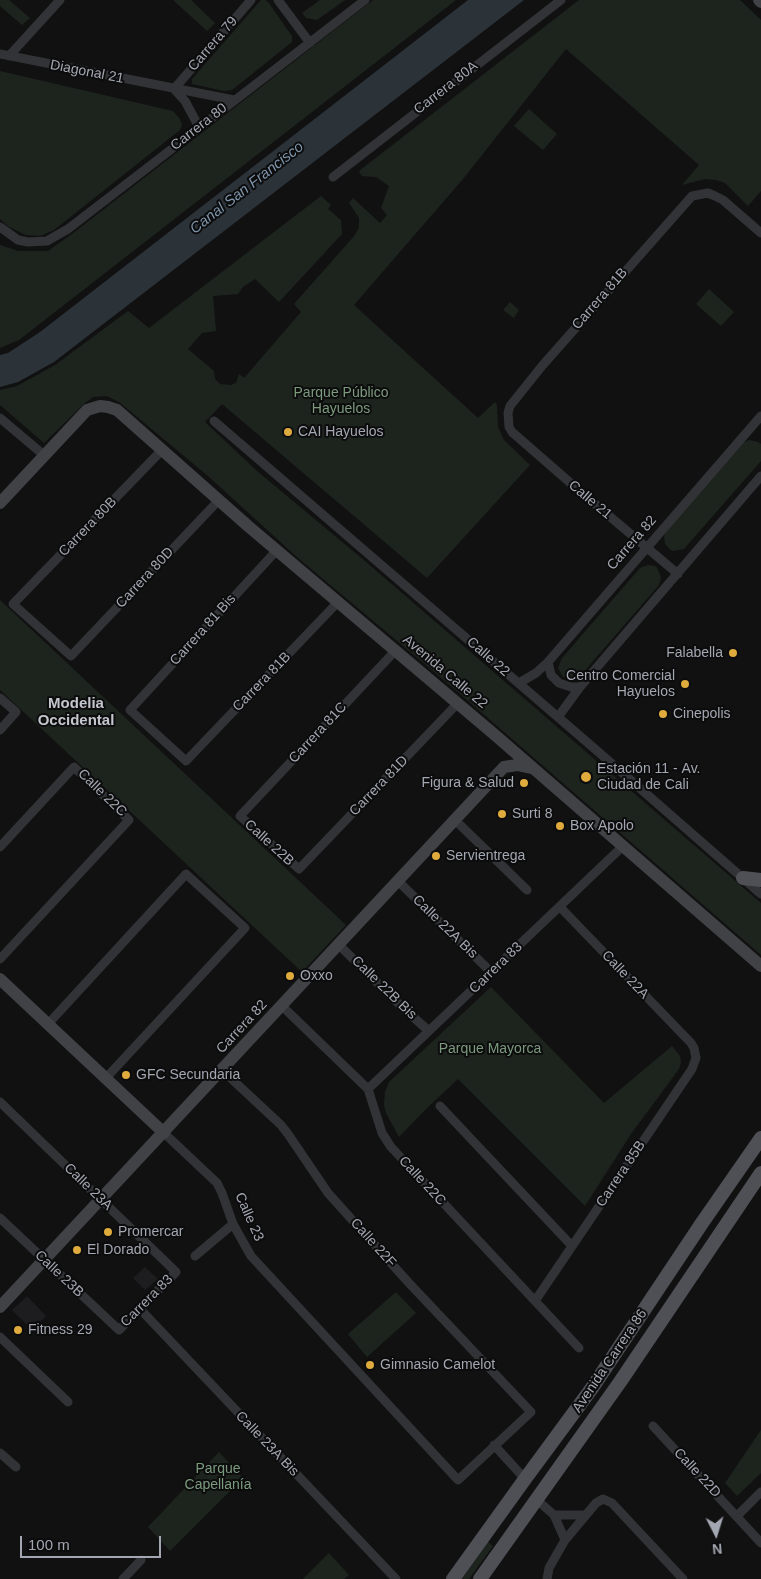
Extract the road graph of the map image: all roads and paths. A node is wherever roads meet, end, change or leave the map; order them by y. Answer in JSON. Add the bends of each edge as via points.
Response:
{"nodes":[{"id":1,"x":60,"y":0,"type":"edge"},
{"id":2,"x":251,"y":0,"type":"edge"},
{"id":3,"x":278,"y":0,"type":"edge"},
{"id":4,"x":365,"y":0,"type":"edge"},
{"id":5,"x":560,"y":0,"type":"edge"},
{"id":6,"x":310,"y":43,"type":"junction"},
{"id":7,"x":4,"y":55,"type":"edge"},
{"id":8,"x":174,"y":89,"type":"junction"},
{"id":9,"x":234,"y":100,"type":"junction"},
{"id":10,"x":199,"y":128,"type":"junction"},
{"id":11,"x":333,"y":177,"type":"dead end"},
{"id":12,"x":0,"y":227,"type":"edge"},
{"id":13,"x":761,"y":233,"type":"edge"},
{"id":14,"x":761,"y":416,"type":"edge"},
{"id":15,"x":0,"y":418,"type":"edge"},
{"id":16,"x":214,"y":421,"type":"dead end"},
{"id":17,"x":508,"y":421,"type":"joint"},
{"id":18,"x":162,"y":450,"type":"junction"},
{"id":19,"x":45,"y":456,"type":"junction"},
{"id":20,"x":761,"y":476,"type":"edge"},
{"id":21,"x":219,"y":500,"type":"junction"},
{"id":22,"x":0,"y":503,"type":"edge"},
{"id":23,"x":647,"y":548,"type":"junction"},
{"id":24,"x":277,"y":550,"type":"junction"},
{"id":25,"x":678,"y":574,"type":"junction"},
{"id":26,"x":338,"y":602,"type":"junction"},
{"id":27,"x":396,"y":650,"type":"junction"},
{"id":28,"x":71,"y":656,"type":"joint"},
{"id":29,"x":548,"y":662,"type":"junction"},
{"id":30,"x":519,"y":683,"type":"junction"},
{"id":31,"x":580,"y":687,"type":"junction"},
{"id":32,"x":0,"y":698,"type":"edge"},
{"id":33,"x":458,"y":703,"type":"junction"},
{"id":34,"x":558,"y":717,"type":"junction"},
{"id":35,"x":0,"y":730,"type":"edge"},
{"id":36,"x":495,"y":735,"type":"junction"},
{"id":37,"x":186,"y":761,"type":"joint"},
{"id":38,"x":504,"y":767,"type":"junction"},
{"id":39,"x":538,"y":772,"type":"junction"},
{"id":40,"x":240,"y":816,"type":"joint"},
{"id":41,"x":455,"y":820,"type":"junction"},
{"id":42,"x":623,"y":846,"type":"junction"},
{"id":43,"x":0,"y":847,"type":"edge"},
{"id":44,"x":299,"y":869,"type":"joint"},
{"id":45,"x":743,"y":878,"type":"junction"},
{"id":46,"x":761,"y":880,"type":"edge"},
{"id":47,"x":398,"y":881,"type":"junction"},
{"id":48,"x":526,"y":890,"type":"dead end"},
{"id":49,"x":761,"y":894,"type":"edge"},
{"id":50,"x":560,"y":907,"type":"junction"},
{"id":51,"x":339,"y":944,"type":"junction"},
{"id":52,"x":0,"y":959,"type":"edge"},
{"id":53,"x":758,"y":963,"type":"edge"},
{"id":54,"x":491,"y":972,"type":"junction"},
{"id":55,"x":0,"y":979,"type":"edge"},
{"id":56,"x":282,"y":1006,"type":"junction"},
{"id":57,"x":48,"y":1024,"type":"junction"},
{"id":58,"x":429,"y":1031,"type":"junction"},
{"id":59,"x":690,"y":1044,"type":"joint"},
{"id":60,"x":222,"y":1070,"type":"junction"},
{"id":61,"x":106,"y":1078,"type":"junction"},
{"id":62,"x":368,"y":1089,"type":"junction"},
{"id":63,"x":0,"y":1102,"type":"edge"},
{"id":64,"x":440,"y":1106,"type":"dead end"},
{"id":65,"x":164,"y":1132,"type":"junction"},
{"id":66,"x":761,"y":1138,"type":"edge"},
{"id":67,"x":761,"y":1173,"type":"edge"},
{"id":68,"x":101,"y":1200,"type":"junction"},
{"id":69,"x":0,"y":1218,"type":"edge"},
{"id":70,"x":233,"y":1224,"type":"junction"},
{"id":71,"x":572,"y":1246,"type":"junction"},
{"id":72,"x":195,"y":1256,"type":"dead end"},
{"id":73,"x":44,"y":1260,"type":"junction"},
{"id":74,"x":176,"y":1272,"type":"joint"},
{"id":75,"x":535,"y":1301,"type":"junction"},
{"id":76,"x":0,"y":1307,"type":"edge"},
{"id":77,"x":140,"y":1309,"type":"junction"},
{"id":78,"x":119,"y":1330,"type":"joint"},
{"id":79,"x":0,"y":1337,"type":"edge"},
{"id":80,"x":579,"y":1348,"type":"dead end"},
{"id":81,"x":68,"y":1402,"type":"dead end"},
{"id":82,"x":653,"y":1426,"type":"dead end"},
{"id":83,"x":494,"y":1445,"type":"junction"},
{"id":84,"x":0,"y":1453,"type":"edge"},
{"id":85,"x":16,"y":1467,"type":"dead end"},
{"id":86,"x":525,"y":1478,"type":"junction"},
{"id":87,"x":761,"y":1492,"type":"edge"},
{"id":88,"x":538,"y":1500,"type":"junction"},
{"id":89,"x":554,"y":1515,"type":"junction"},
{"id":90,"x":584,"y":1515,"type":"junction"},
{"id":91,"x":737,"y":1516,"type":"junction"},
{"id":92,"x":565,"y":1540,"type":"junction"},
{"id":93,"x":761,"y":1543,"type":"edge"},
{"id":94,"x":140,"y":1560,"type":"dead end"},
{"id":95,"x":122,"y":1579,"type":"edge"},
{"id":96,"x":396,"y":1579,"type":"edge"},
{"id":97,"x":452,"y":1579,"type":"edge"},
{"id":98,"x":480,"y":1579,"type":"edge"},
{"id":99,"x":547,"y":1579,"type":"edge"},
{"id":100,"x":683,"y":1579,"type":"edge"}],
"edges":[{"from":1,"to":7,"type":"street"},
{"from":2,"to":8,"type":"street","name":"Carrera 79"},
{"from":3,"to":6,"type":"street"},
{"from":4,"to":6,"type":"street","name":"Carrera 80"},
{"from":5,"to":11,"type":"street","name":"Carrera 80A"},
{"from":6,"to":9,"type":"street","name":"Carrera 80"},
{"from":7,"to":8,"type":"street","name":"Diagonal 21"},
{"from":8,"to":9,"type":"street","name":"Diagonal 21"},
{"from":8,"to":10,"type":"street","via":[[185,101]]},
{"from":9,"to":10,"type":"street","name":"Carrera 80"},
{"from":10,"to":12,"type":"street","name":"Carrera 80","via":[[68,229],[47,241],[18,240]]},
{"from":13,"to":17,"type":"street","name":"Carrera 81B","via":[[723,200],[708,193],[692,196],[598,300],[510,406]]},
{"from":14,"to":23,"type":"street","name":"Carrera 82"},
{"from":15,"to":19,"type":"street"},
{"from":16,"to":30,"type":"street","name":"Calle 22"},
{"from":17,"to":23,"type":"street","name":"Calle 21","via":[[512,432]]},
{"from":18,"to":19,"type":"street","name":"Avenida Calle 22","via":[[117,410],[100,406],[88,410]]},
{"from":18,"to":21,"type":"street","name":"Avenida Calle 22"},
{"from":18,"to":28,"type":"street","name":"Carrera 80B","via":[[13,604]]},
{"from":19,"to":22,"type":"street"},
{"from":20,"to":25,"type":"street"},
{"from":21,"to":24,"type":"street","name":"Avenida Calle 22"},
{"from":21,"to":28,"type":"street","name":"Carrera 80D"},
{"from":23,"to":25,"type":"street","name":"Calle 21"},
{"from":23,"to":29,"type":"street","name":"Carrera 82"},
{"from":24,"to":26,"type":"street","name":"Avenida Calle 22"},
{"from":24,"to":37,"type":"street","name":"Carrera 81 Bis","via":[[130,710]]},
{"from":25,"to":31,"type":"street"},
{"from":26,"to":27,"type":"street","name":"Avenida Calle 22"},
{"from":26,"to":37,"type":"street","name":"Carrera 81B"},
{"from":27,"to":33,"type":"street","name":"Avenida Calle 22"},
{"from":27,"to":40,"type":"street","name":"Carrera 81C"},
{"from":29,"to":30,"type":"street","name":"Carrera 82"},
{"from":29,"to":31,"type":"street","via":[[551,675],[559,683]]},
{"from":30,"to":34,"type":"street","name":"Calle 22"},
{"from":31,"to":34,"type":"street"},
{"from":32,"to":35,"type":"street","via":[[16,712]]},
{"from":33,"to":36,"type":"street","name":"Avenida Calle 22"},
{"from":33,"to":44,"type":"street","name":"Carrera 81D"},
{"from":34,"to":45,"type":"street","name":"Calle 22"},
{"from":36,"to":38,"type":"street","via":[[504,752]]},
{"from":36,"to":39,"type":"street","name":"Avenida Calle 22"},
{"from":38,"to":39,"type":"street","via":[[523,765]]},
{"from":38,"to":41,"type":"street","name":"Carrera 82"},
{"from":39,"to":42,"type":"street","name":"Avenida Calle 22"},
{"from":40,"to":44,"type":"street","name":"Calle 22B"},
{"from":41,"to":47,"type":"street","name":"Carrera 82"},
{"from":41,"to":48,"type":"street"},
{"from":42,"to":50,"type":"street","name":"Carrera 83"},
{"from":42,"to":53,"type":"street","name":"Avenida Calle 22"},
{"from":43,"to":52,"type":"street","name":"Calle 22C","via":[[74,767],[129,820]]},
{"from":45,"to":46,"type":"main road"},
{"from":45,"to":49,"type":"street","name":"Calle 22"},
{"from":47,"to":51,"type":"street","name":"Carrera 82"},
{"from":47,"to":54,"type":"street","name":"Calle 22A Bis"},
{"from":50,"to":54,"type":"street","name":"Carrera 83"},
{"from":50,"to":59,"type":"street","name":"Calle 22A"},
{"from":51,"to":56,"type":"street","name":"Carrera 82"},
{"from":51,"to":58,"type":"street","name":"Calle 22B Bis"},
{"from":54,"to":58,"type":"street","name":"Carrera 83"},
{"from":55,"to":57,"type":"street","name":"Calle 23"},
{"from":56,"to":60,"type":"street","name":"Carrera 82"},
{"from":56,"to":62,"type":"street","name":"Calle 22C"},
{"from":57,"to":61,"type":"street","name":"Calle 23"},
{"from":57,"to":61,"type":"street","via":[[186,874],[245,928]]},
{"from":58,"to":62,"type":"street","name":"Carrera 83"},
{"from":59,"to":71,"type":"street","name":"Carrera 85B","via":[[696,1053],[692,1068]]},
{"from":60,"to":65,"type":"street","name":"Carrera 82"},
{"from":60,"to":83,"type":"street","name":"Calle 22F","via":[[281,1125],[328,1193],[531,1412]]},
{"from":61,"to":65,"type":"street","name":"Calle 23"},
{"from":62,"to":75,"type":"street","name":"Calle 22C","via":[[382,1133],[391,1147]]},
{"from":63,"to":68,"type":"street","name":"Calle 23A"},
{"from":64,"to":71,"type":"street"},
{"from":65,"to":68,"type":"street","name":"Carrera 82"},
{"from":65,"to":70,"type":"street","name":"Calle 23","via":[[217,1184]]},
{"from":66,"to":86,"type":"main road","name":"Avenida Carrera 86","via":[[592,1388]]},
{"from":67,"to":88,"type":"main road","name":"Avenida Carrera 86"},
{"from":68,"to":73,"type":"street","name":"Carrera 82"},
{"from":68,"to":74,"type":"street","name":"Calle 23A"},
{"from":69,"to":73,"type":"street","name":"Calle 23B"},
{"from":70,"to":72,"type":"street"},
{"from":70,"to":83,"type":"street","name":"Calle 23","via":[[251,1256],[458,1480]]},
{"from":71,"to":75,"type":"street","name":"Carrera 85B"},
{"from":73,"to":76,"type":"street","name":"Carrera 82"},
{"from":73,"to":78,"type":"street","name":"Calle 23B"},
{"from":74,"to":77,"type":"street","name":"Carrera 83"},
{"from":75,"to":80,"type":"street","name":"Calle 22C"},
{"from":77,"to":78,"type":"street","name":"Carrera 83"},
{"from":77,"to":96,"type":"street","name":"Calle 23A Bis"},
{"from":79,"to":81,"type":"street"},
{"from":82,"to":91,"type":"street","name":"Calle 22D"},
{"from":83,"to":86,"type":"street"},
{"from":84,"to":85,"type":"street"},
{"from":86,"to":97,"type":"main road","name":"Avenida Carrera 86"},
{"from":87,"to":91,"type":"street"},
{"from":88,"to":89,"type":"street"},
{"from":88,"to":98,"type":"main road","name":"Avenida Carrera 86"},
{"from":89,"to":90,"type":"street"},
{"from":89,"to":92,"type":"street"},
{"from":90,"to":92,"type":"street"},
{"from":90,"to":100,"type":"street","via":[[603,1499],[612,1503]]},
{"from":91,"to":93,"type":"street","name":"Calle 22D"},
{"from":92,"to":99,"type":"street","via":[[549,1568]]},
{"from":94,"to":95,"type":"street"}]}
